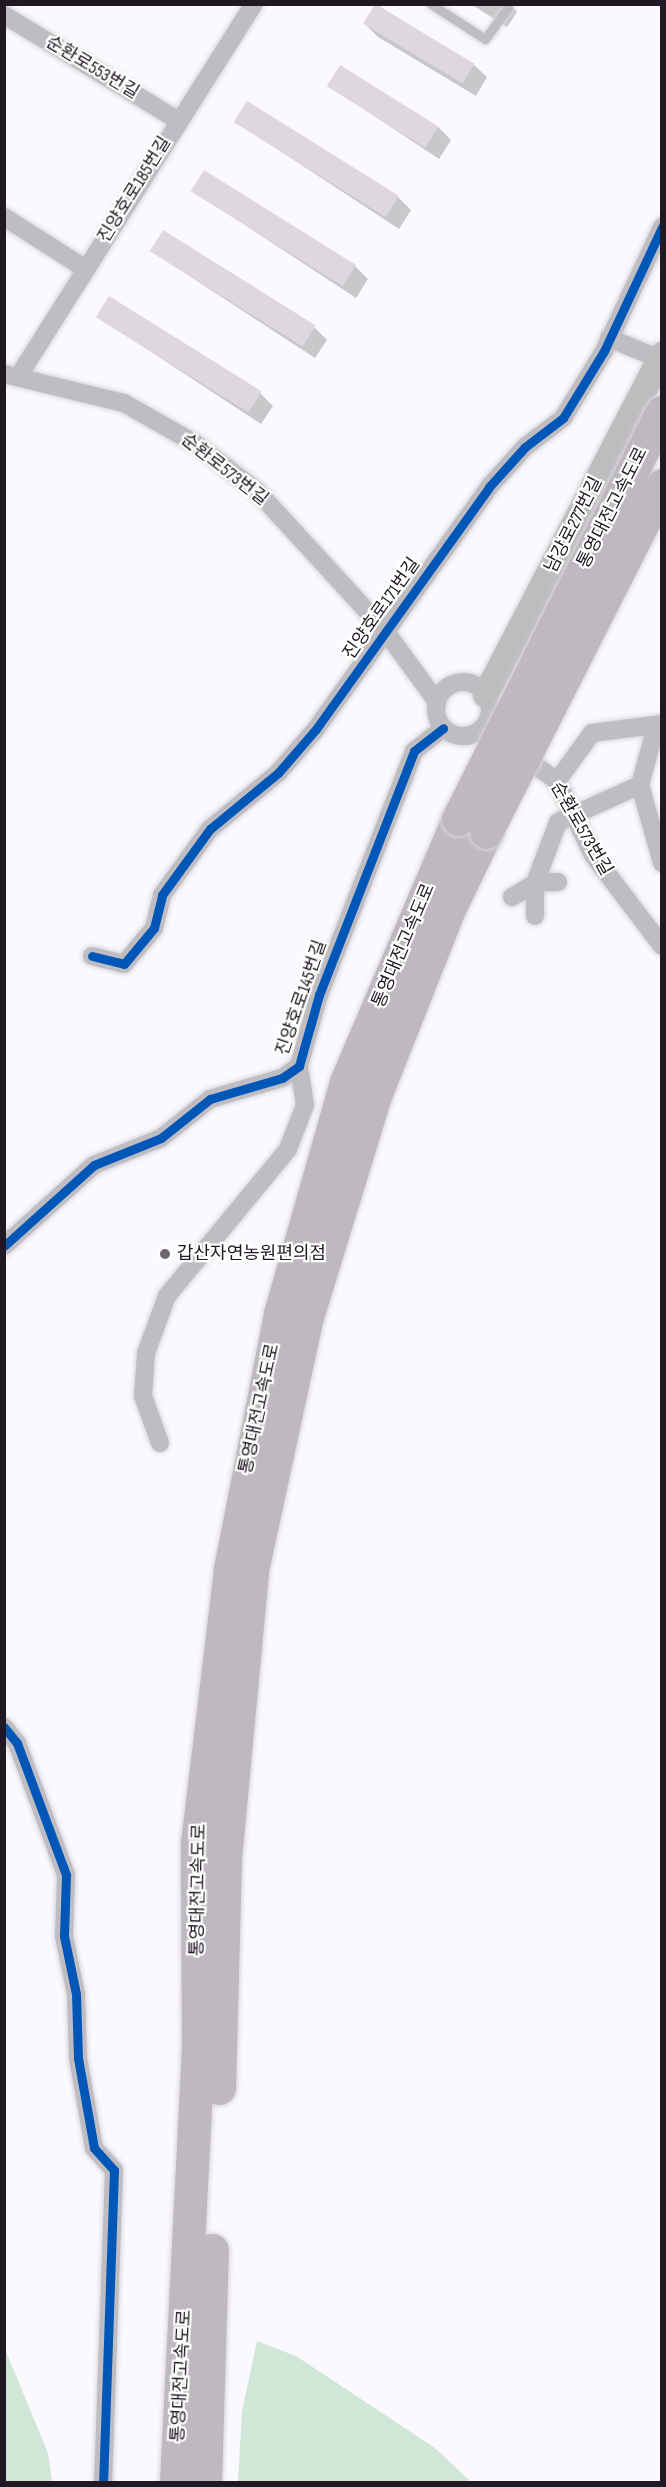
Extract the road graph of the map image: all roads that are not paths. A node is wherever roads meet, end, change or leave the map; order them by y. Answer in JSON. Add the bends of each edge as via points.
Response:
{"nodes":[{"id":1,"x":254,"y":4,"type":"edge"},
{"id":2,"x":431,"y":4,"type":"edge"},
{"id":3,"x":508,"y":7,"type":"dead end"},
{"id":4,"x":4,"y":15,"type":"edge"},
{"id":5,"x":179,"y":121,"type":"junction"},
{"id":6,"x":4,"y":217,"type":"edge"},
{"id":7,"x":662,"y":227,"type":"edge"},
{"id":8,"x":86,"y":269,"type":"junction"},
{"id":9,"x":609,"y":338,"type":"junction"},
{"id":10,"x":661,"y":357,"type":"edge"},
{"id":11,"x":11,"y":376,"type":"edge"},
{"id":12,"x":662,"y":412,"type":"edge"},
{"id":13,"x":662,"y":485,"type":"edge"},
{"id":14,"x":386,"y":632,"type":"junction"},
{"id":15,"x":486,"y":695,"type":"junction"},
{"id":16,"x":437,"y":702,"type":"junction"},
{"id":17,"x":659,"y":726,"type":"edge"},
{"id":18,"x":443,"y":728,"type":"junction"},
{"id":19,"x":483,"y":728,"type":"junction"},
{"id":20,"x":557,"y":781,"type":"junction"},
{"id":21,"x":640,"y":785,"type":"junction"},
{"id":22,"x":575,"y":814,"type":"junction"},
{"id":23,"x":472,"y":826,"type":"junction"},
{"id":24,"x":662,"y":863,"type":"edge"},
{"id":25,"x":558,"y":882,"type":"dead end"},
{"id":26,"x":535,"y":883,"type":"junction"},
{"id":27,"x":512,"y":897,"type":"dead end"},
{"id":28,"x":535,"y":916,"type":"dead end"},
{"id":29,"x":662,"y":946,"type":"edge"},
{"id":30,"x":92,"y":956,"type":"dead end"},
{"id":31,"x":299,"y":1066,"type":"junction"},
{"id":32,"x":4,"y":1246,"type":"edge"},
{"id":33,"x":160,"y":1443,"type":"dead end"},
{"id":34,"x":4,"y":1727,"type":"edge"},
{"id":35,"x":103,"y":2482,"type":"edge"},
{"id":36,"x":176,"y":2482,"type":"edge"},
{"id":37,"x":204,"y":2482,"type":"edge"}],
"edges":[{"from":1,"to":5,"type":"street","name":"진양호로185번길"},
{"from":2,"to":3,"type":"lane","via":[[485,39]]},
{"from":4,"to":5,"type":"street","name":"순환로553번길"},
{"from":5,"to":8,"type":"street","name":"진양호로185번길"},
{"from":6,"to":8,"type":"street"},
{"from":7,"to":9,"type":"street","name":"진양호로171번길"},
{"from":8,"to":11,"type":"street","name":"진양호로185번길"},
{"from":9,"to":10,"type":"street"},
{"from":9,"to":14,"type":"street","name":"진양호로171번길","via":[[563,418],[525,447],[489,487]]},
{"from":10,"to":15,"type":"street","name":"남강로277번길"},
{"from":11,"to":14,"type":"street","name":"순환로573번길","via":[[124,403],[196,444],[256,491]]},
{"from":12,"to":23,"type":"highway","name":"통영대전고속도로","bridge":true},
{"from":13,"to":23,"type":"highway","name":"통영대전고속도로","bridge":true},
{"from":14,"to":16,"type":"street","name":"순환로573번길"},
{"from":14,"to":30,"type":"street","name":"진양호로171번길","via":[[278,773],[210,829],[162,895],[154,928],[123,964]]},
{"from":15,"to":16,"type":"street","via":[[464,682],[447,688]]},
{"from":15,"to":19,"type":"street","via":[[490,712]]},
{"from":16,"to":18,"type":"street"},
{"from":17,"to":20,"type":"street","via":[[630,725],[592,733]]},
{"from":17,"to":21,"type":"street"},
{"from":18,"to":19,"type":"street","via":[[467,736]]},
{"from":18,"to":31,"type":"street","name":"진양호로145번길","via":[[414,752],[319,995]]},
{"from":19,"to":20,"type":"street","name":"순환로573번길"},
{"from":20,"to":22,"type":"street","name":"순환로573번길"},
{"from":21,"to":22,"type":"street"},
{"from":21,"to":24,"type":"street"},
{"from":22,"to":26,"type":"street","via":[[558,822]]},
{"from":22,"to":29,"type":"street","name":"순환로573번길","via":[[593,855]]},
{"from":23,"to":36,"type":"highway","name":"통영대전고속도로","via":[[346,1082],[280,1314],[232,1558],[197,1843],[198,2049]]},
{"from":23,"to":37,"type":"highway","name":"통영대전고속도로","via":[[448,909],[376,1093],[306,1320],[252,1570],[225,1858]]},
{"from":25,"to":26,"type":"street"},
{"from":26,"to":27,"type":"street"},
{"from":26,"to":28,"type":"street"},
{"from":31,"to":32,"type":"street","name":"진양호로145번길","via":[[282,1078],[210,1099],[161,1138],[94,1165]]},
{"from":31,"to":33,"type":"street","via":[[305,1105],[288,1149],[167,1296],[146,1353],[143,1396]]},
{"from":34,"to":35,"type":"street","via":[[17,1743],[66,1875],[63,1936],[76,1994],[78,2058],[94,2148],[114,2170]]}]}
